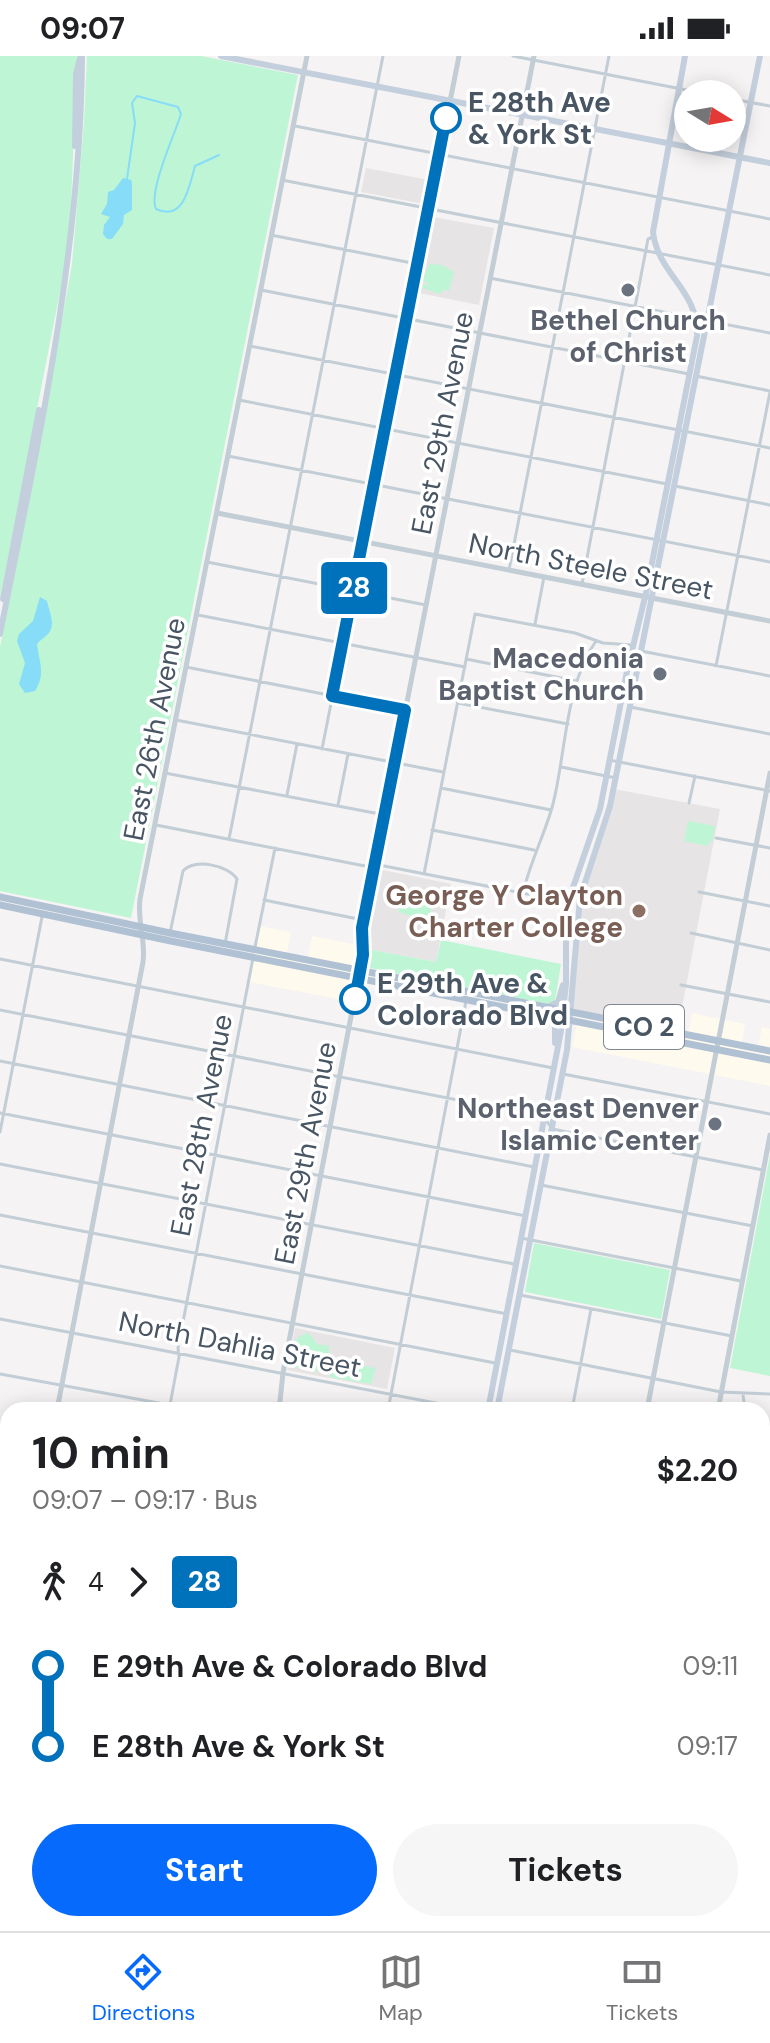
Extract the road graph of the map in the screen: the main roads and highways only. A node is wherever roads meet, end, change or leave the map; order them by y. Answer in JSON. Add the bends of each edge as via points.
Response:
{"nodes":[{"id":1,"x":81,"y":56,"type":"edge"},
{"id":2,"x":221,"y":56,"type":"edge"},
{"id":3,"x":685,"y":56,"type":"edge"},
{"id":4,"x":760,"y":56,"type":"edge"},
{"id":5,"x":231,"y":57,"type":"edge"},
{"id":6,"x":668,"y":143,"type":"junction"},
{"id":7,"x":740,"y":157,"type":"junction"},
{"id":8,"x":770,"y":163,"type":"edge"},
{"id":9,"x":50,"y":363,"type":"junction"},
{"id":10,"x":694,"y":375,"type":"junction"},
{"id":11,"x":649,"y":597,"type":"junction"},
{"id":12,"x":0,"y":613,"type":"edge"},
{"id":13,"x":0,"y":634,"type":"edge"},
{"id":14,"x":0,"y":897,"type":"edge"},
{"id":15,"x":0,"y":905,"type":"edge"},
{"id":16,"x":141,"y":931,"type":"junction"},
{"id":17,"x":254,"y":954,"type":"junction"},
{"id":18,"x":567,"y":962,"type":"junction"},
{"id":19,"x":467,"y":996,"type":"junction"},
{"id":20,"x":544,"y":1007,"type":"junction"},
{"id":21,"x":567,"y":1015,"type":"junction"},
{"id":22,"x":550,"y":1016,"type":"junction"},
{"id":23,"x":717,"y":1045,"type":"junction"},
{"id":24,"x":770,"y":1051,"type":"edge"},
{"id":25,"x":770,"y":1060,"type":"edge"},
{"id":26,"x":554,"y":1064,"type":"junction"},
{"id":27,"x":489,"y":1402,"type":"edge"},
{"id":28,"x":500,"y":1402,"type":"edge"}],
"edges":[{"from":1,"to":9,"type":"main road","via":[[76,74],[71,244]]},
{"from":2,"to":5,"type":"main road"},
{"from":3,"to":6,"type":"main road"},
{"from":4,"to":7,"type":"main road"},
{"from":5,"to":6,"type":"main road"},
{"from":6,"to":7,"type":"main road"},
{"from":6,"to":10,"type":"main road","via":[[653,237],[658,254],[689,297],[696,319]]},
{"from":7,"to":8,"type":"main road"},
{"from":7,"to":10,"type":"main road"},
{"from":9,"to":12,"type":"main road"},
{"from":9,"to":13,"type":"main road"},
{"from":10,"to":11,"type":"main road"},
{"from":11,"to":18,"type":"main road","via":[[630,645],[598,817],[568,902]]},
{"from":11,"to":21,"type":"main road","via":[[606,826],[580,898]]},
{"from":14,"to":16,"type":"main road","number":"CO 2"},
{"from":15,"to":16,"type":"main road","number":"CO 2"},
{"from":16,"to":17,"type":"main road","number":"CO 2"},
{"from":16,"to":17,"type":"main road","number":"CO 2","via":[[225,944]]},
{"from":17,"to":19,"type":"main road","number":"CO 2"},
{"from":18,"to":20,"type":"main road","via":[[559,1000]]},
{"from":18,"to":21,"type":"main road"},
{"from":19,"to":20,"type":"main road","number":"CO 2"},
{"from":19,"to":22,"type":"main road","number":"CO 2"},
{"from":20,"to":21,"type":"main road","number":"CO 2"},
{"from":21,"to":22,"type":"main road","number":"CO 2"},
{"from":21,"to":23,"type":"main road","number":"CO 2"},
{"from":21,"to":26,"type":"main road"},
{"from":21,"to":28,"type":"main road","via":[[563,1074]]},
{"from":22,"to":26,"type":"main road","via":[[555,1024]]},
{"from":23,"to":24,"type":"main road","number":"CO 2"},
{"from":23,"to":25,"type":"main road","number":"CO 2"},
{"from":26,"to":27,"type":"main road"}]}
